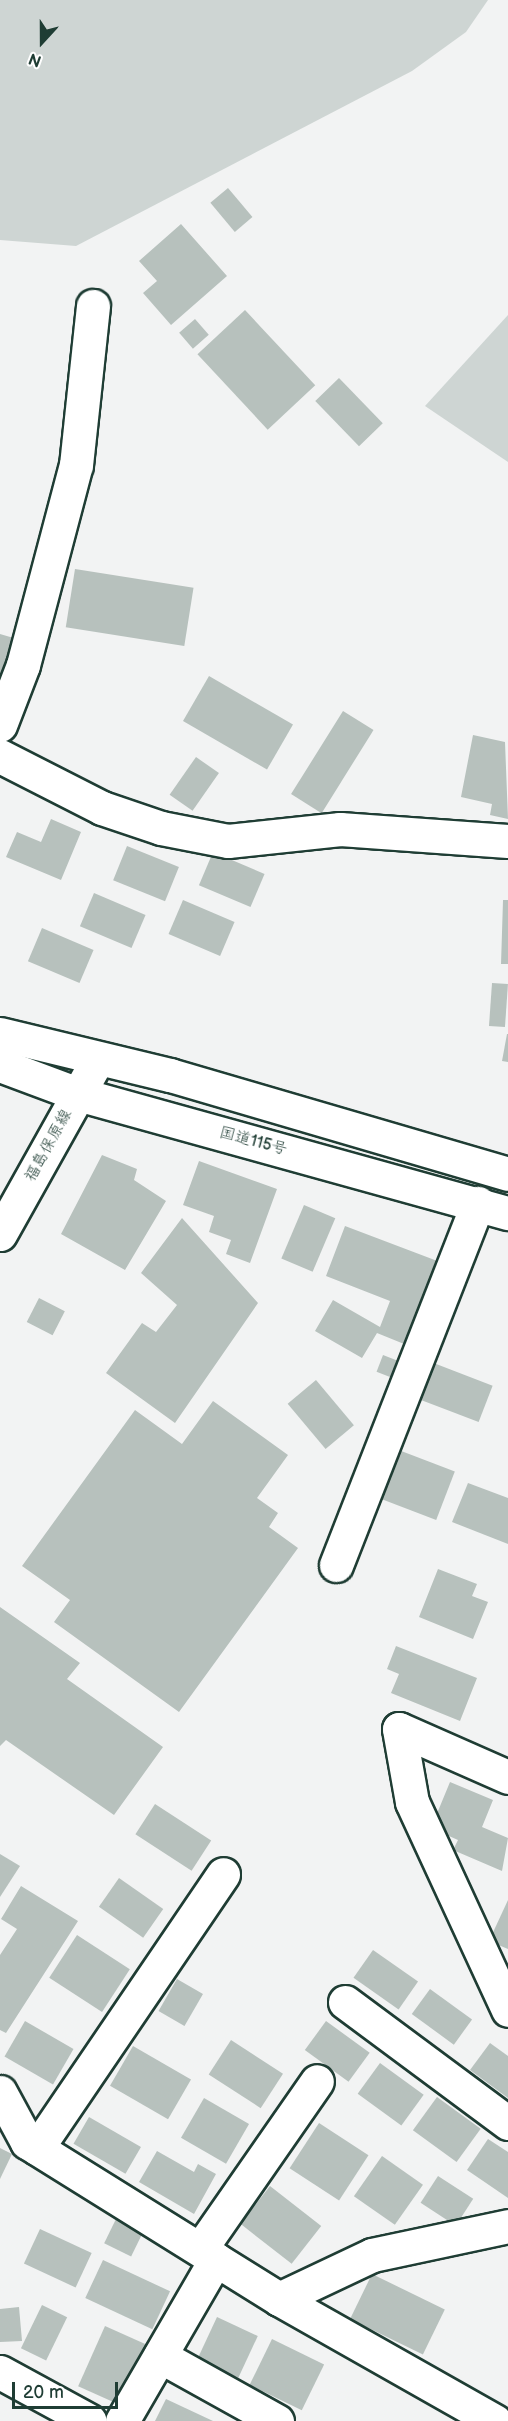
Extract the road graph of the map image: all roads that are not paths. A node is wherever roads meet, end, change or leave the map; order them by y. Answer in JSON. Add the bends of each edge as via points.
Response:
{"nodes":[{"id":1,"x":93,"y":306,"type":"dead end"},
{"id":2,"x":0,"y":725,"type":"edge"},
{"id":3,"x":0,"y":756,"type":"edge"},
{"id":4,"x":508,"y":841,"type":"edge"},
{"id":5,"x":0,"y":1034,"type":"edge"},
{"id":6,"x":98,"y":1059,"type":"junction"},
{"id":7,"x":0,"y":1065,"type":"edge"},
{"id":8,"x":78,"y":1094,"type":"junction"},
{"id":9,"x":508,"y":1174,"type":"edge"},
{"id":10,"x":493,"y":1208,"type":"edge"},
{"id":11,"x":0,"y":1234,"type":"edge"},
{"id":12,"x":336,"y":1565,"type":"dead end"},
{"id":13,"x":508,"y":1777,"type":"edge"},
{"id":14,"x":223,"y":1874,"type":"dead end"},
{"id":15,"x":345,"y":2002,"type":"dead end"},
{"id":16,"x":508,"y":2010,"type":"edge"},
{"id":17,"x":317,"y":2080,"type":"dead end"},
{"id":18,"x":0,"y":2092,"type":"edge"},
{"id":19,"x":508,"y":2123,"type":"edge"},
{"id":20,"x":37,"y":2148,"type":"junction"},
{"id":21,"x":508,"y":2226,"type":"edge"},
{"id":22,"x":208,"y":2253,"type":"junction"},
{"id":23,"x":279,"y":2299,"type":"junction"},
{"id":24,"x":160,"y":2356,"type":"junction"},
{"id":25,"x":0,"y":2372,"type":"edge"},
{"id":26,"x":90,"y":2421,"type":"edge"},
{"id":27,"x":122,"y":2421,"type":"edge"},
{"id":28,"x":277,"y":2421,"type":"edge"},
{"id":29,"x":495,"y":2421,"type":"edge"}],
"edges":[{"from":1,"to":2,"type":"main road","via":[[76,465],[23,665]]},
{"from":3,"to":4,"type":"main road","via":[[102,808],[161,828],[228,841],[340,829]]},
{"from":5,"to":6,"type":"main road"},
{"from":6,"to":8,"type":"main road","name":"福島保原線"},
{"from":6,"to":9,"type":"main road"},
{"from":7,"to":8,"type":"main road","name":"国道115号"},
{"from":8,"to":10,"type":"main road","name":"国道115号"},
{"from":8,"to":11,"type":"main road","name":"福島保原線"},
{"from":10,"to":12,"type":"main road"},
{"from":13,"to":16,"type":"main road","via":[[399,1729],[412,1802]]},
{"from":14,"to":20,"type":"main road"},
{"from":15,"to":19,"type":"main road"},
{"from":17,"to":22,"type":"main road"},
{"from":18,"to":20,"type":"main road","via":[[27,2142]]},
{"from":20,"to":22,"type":"main road"},
{"from":21,"to":23,"type":"main road","via":[[372,2255]]},
{"from":22,"to":23,"type":"main road"},
{"from":22,"to":24,"type":"main road"},
{"from":23,"to":29,"type":"main road"},
{"from":24,"to":27,"type":"main road"},
{"from":24,"to":28,"type":"main road"},
{"from":25,"to":26,"type":"main road"}]}
